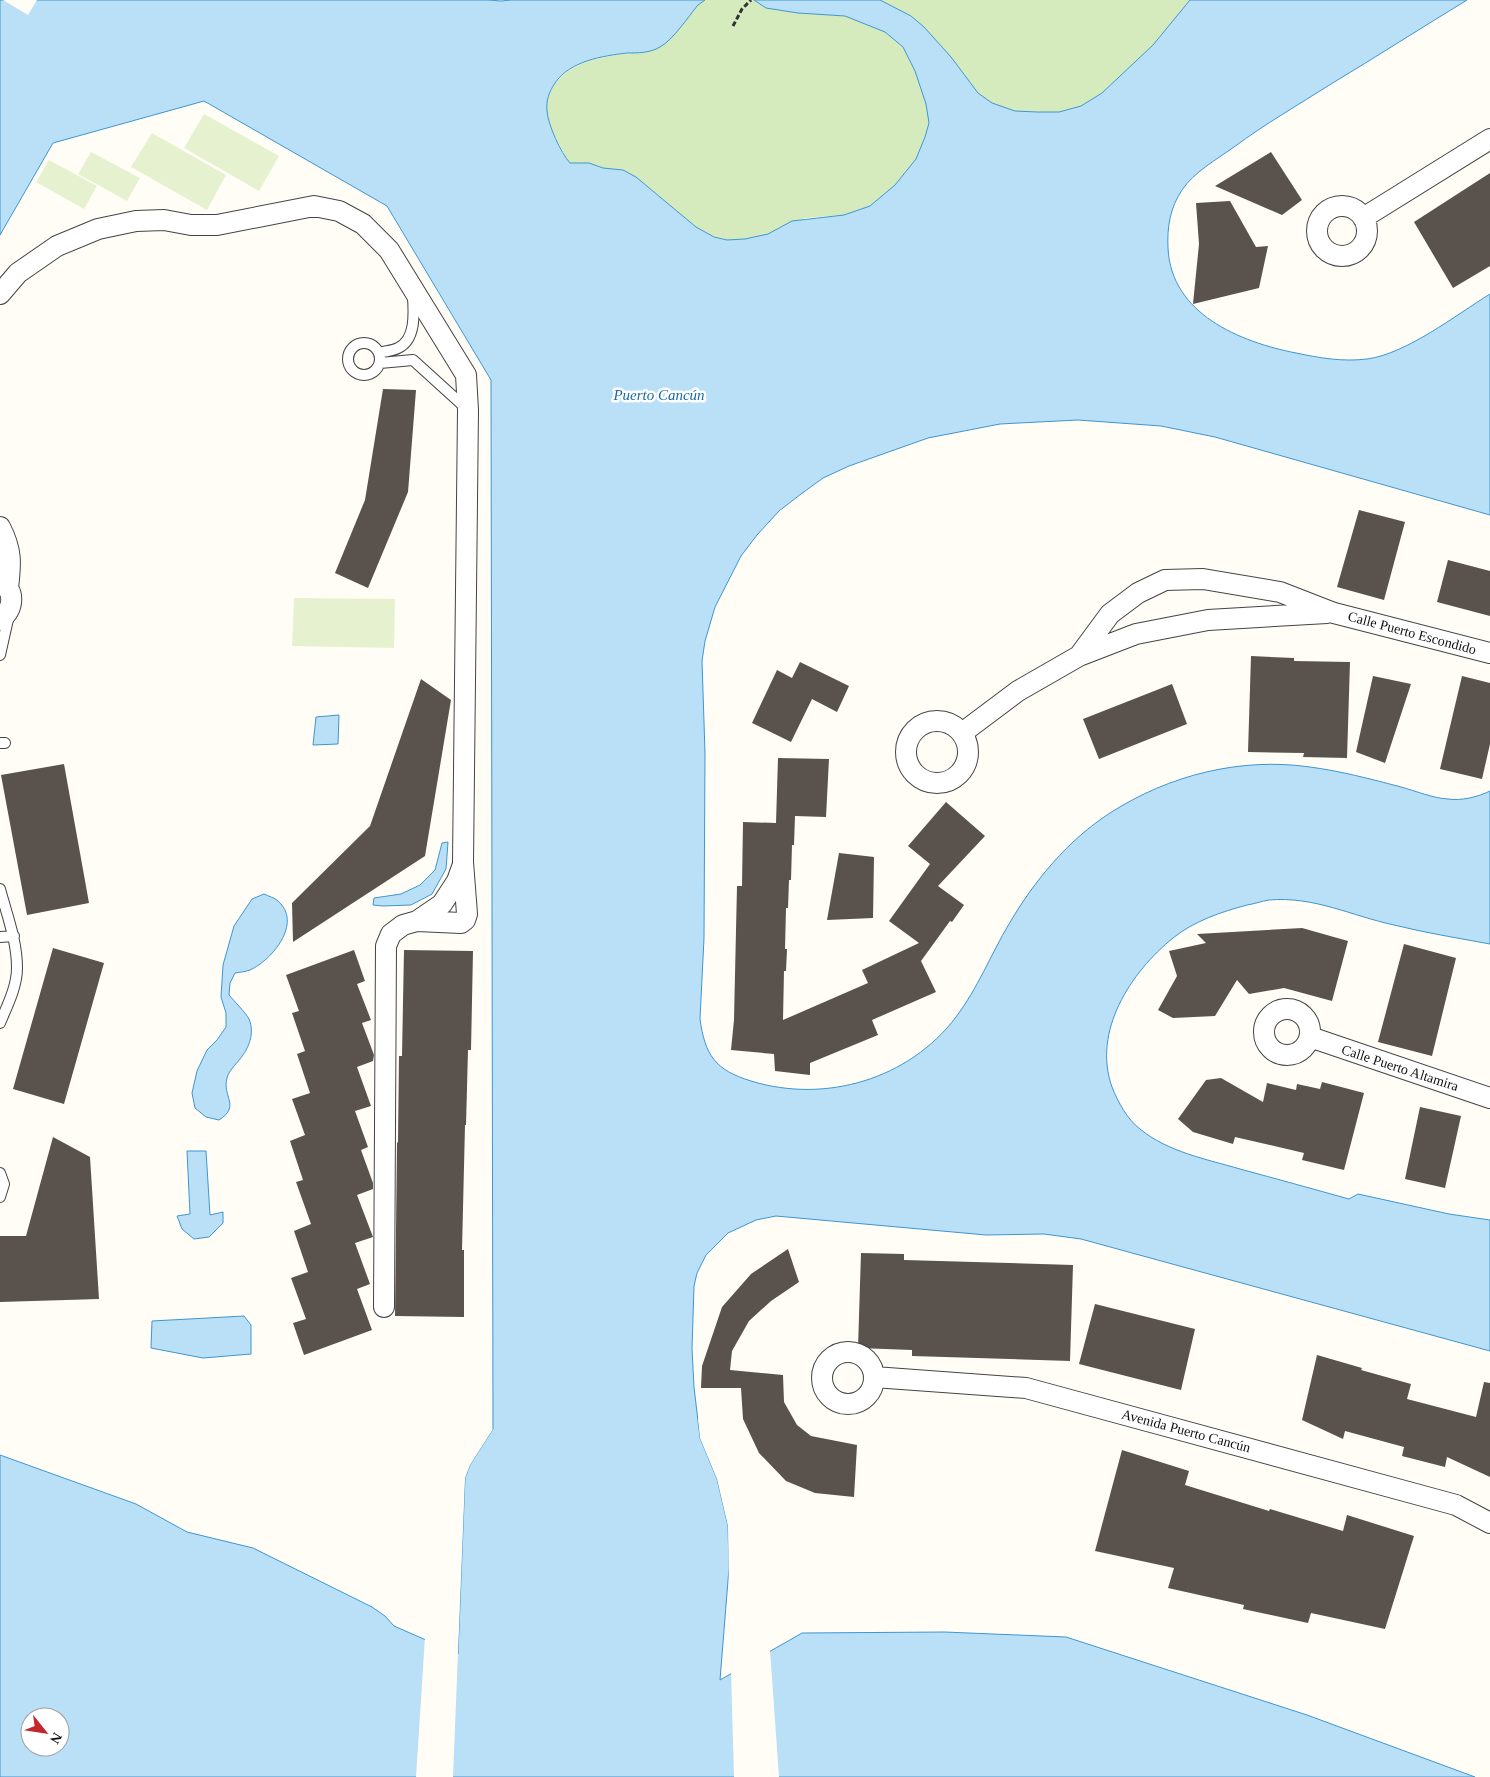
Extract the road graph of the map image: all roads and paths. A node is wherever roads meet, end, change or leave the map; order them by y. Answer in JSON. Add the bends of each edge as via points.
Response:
{"nodes":[{"id":1,"x":751,"y":0,"type":"edge"},
{"id":2,"x":733,"y":26,"type":"dead end"},
{"id":3,"x":1490,"y":140,"type":"edge"},
{"id":4,"x":1363,"y":218,"type":"dead end"},
{"id":5,"x":413,"y":288,"type":"junction"},
{"id":6,"x":0,"y":294,"type":"edge"},
{"id":7,"x":468,"y":410,"type":"junction"},
{"id":8,"x":3,"y":538,"type":"edge"},
{"id":9,"x":4,"y":584,"type":"edge"},
{"id":10,"x":1334,"y":613,"type":"junction"},
{"id":11,"x":5,"y":614,"type":"edge"},
{"id":12,"x":1490,"y":653,"type":"edge"},
{"id":13,"x":0,"y":656,"type":"edge"},
{"id":14,"x":1079,"y":656,"type":"junction"},
{"id":15,"x":962,"y":733,"type":"dead end"},
{"id":16,"x":463,"y":862,"type":"junction"},
{"id":17,"x":0,"y":889,"type":"edge"},
{"id":18,"x":442,"y":904,"type":"junction"},
{"id":19,"x":417,"y":921,"type":"junction"},
{"id":20,"x":450,"y":923,"type":"junction"},
{"id":21,"x":14,"y":936,"type":"junction"},
{"id":22,"x":0,"y":937,"type":"edge"},
{"id":23,"x":0,"y":1023,"type":"edge"},
{"id":24,"x":1310,"y":1038,"type":"dead end"},
{"id":25,"x":1490,"y":1098,"type":"edge"},
{"id":26,"x":0,"y":1173,"type":"edge"},
{"id":27,"x":0,"y":1197,"type":"edge"},
{"id":28,"x":384,"y":1307,"type":"dead end"},
{"id":29,"x":874,"y":1377,"type":"dead end"},
{"id":30,"x":1490,"y":1523,"type":"edge"}],
"edges":[{"from":1,"to":2,"type":"path"},
{"from":3,"to":4,"type":"street"},
{"from":5,"to":6,"type":"street","via":[[389,250],[363,224],[339,212],[314,206],[217,225],[164,220],[136,221],[98,229],[57,246],[18,273]]},
{"from":5,"to":7,"type":"street","via":[[466,375]]},
{"from":5,"to":7,"type":"lane","via":[[411,335],[407,342],[379,358],[413,360]]},
{"from":7,"to":16,"type":"street"},
{"from":8,"to":9,"type":"street","via":[[11,569]]},
{"from":9,"to":11,"type":"street","via":[[11,594]]},
{"from":10,"to":12,"type":"street","name":"Calle Puerto Escondido"},
{"from":10,"to":14,"type":"street","name":"Calle Puerto Escondido","via":[[1208,620],[1136,634]]},
{"from":10,"to":14,"type":"street","name":"Calle Puerto Escondido","via":[[1280,592],[1203,579],[1165,580],[1138,593],[1110,614]]},
{"from":11,"to":13,"type":"lane"},
{"from":14,"to":15,"type":"street","name":"Calle Puerto Escondido","via":[[1018,691]]},
{"from":16,"to":18,"type":"street","via":[[457,881]]},
{"from":16,"to":20,"type":"street","via":[[467,914],[460,924]]},
{"from":17,"to":21,"type":"lane"},
{"from":18,"to":19,"type":"street"},
{"from":18,"to":20,"type":"street","via":[[441,916]]},
{"from":19,"to":20,"type":"street"},
{"from":19,"to":28,"type":"street","via":[[403,925],[391,934],[386,946]]},
{"from":21,"to":22,"type":"lane"},
{"from":21,"to":23,"type":"lane","via":[[17,969],[11,999]]},
{"from":24,"to":25,"type":"street","name":"Calle Puerto Altamira"},
{"from":26,"to":27,"type":"lane","via":[[4,1184]]},
{"from":29,"to":30,"type":"street","name":"Avenida Puerto Cancún","via":[[1026,1388],[1456,1505]]}]}
